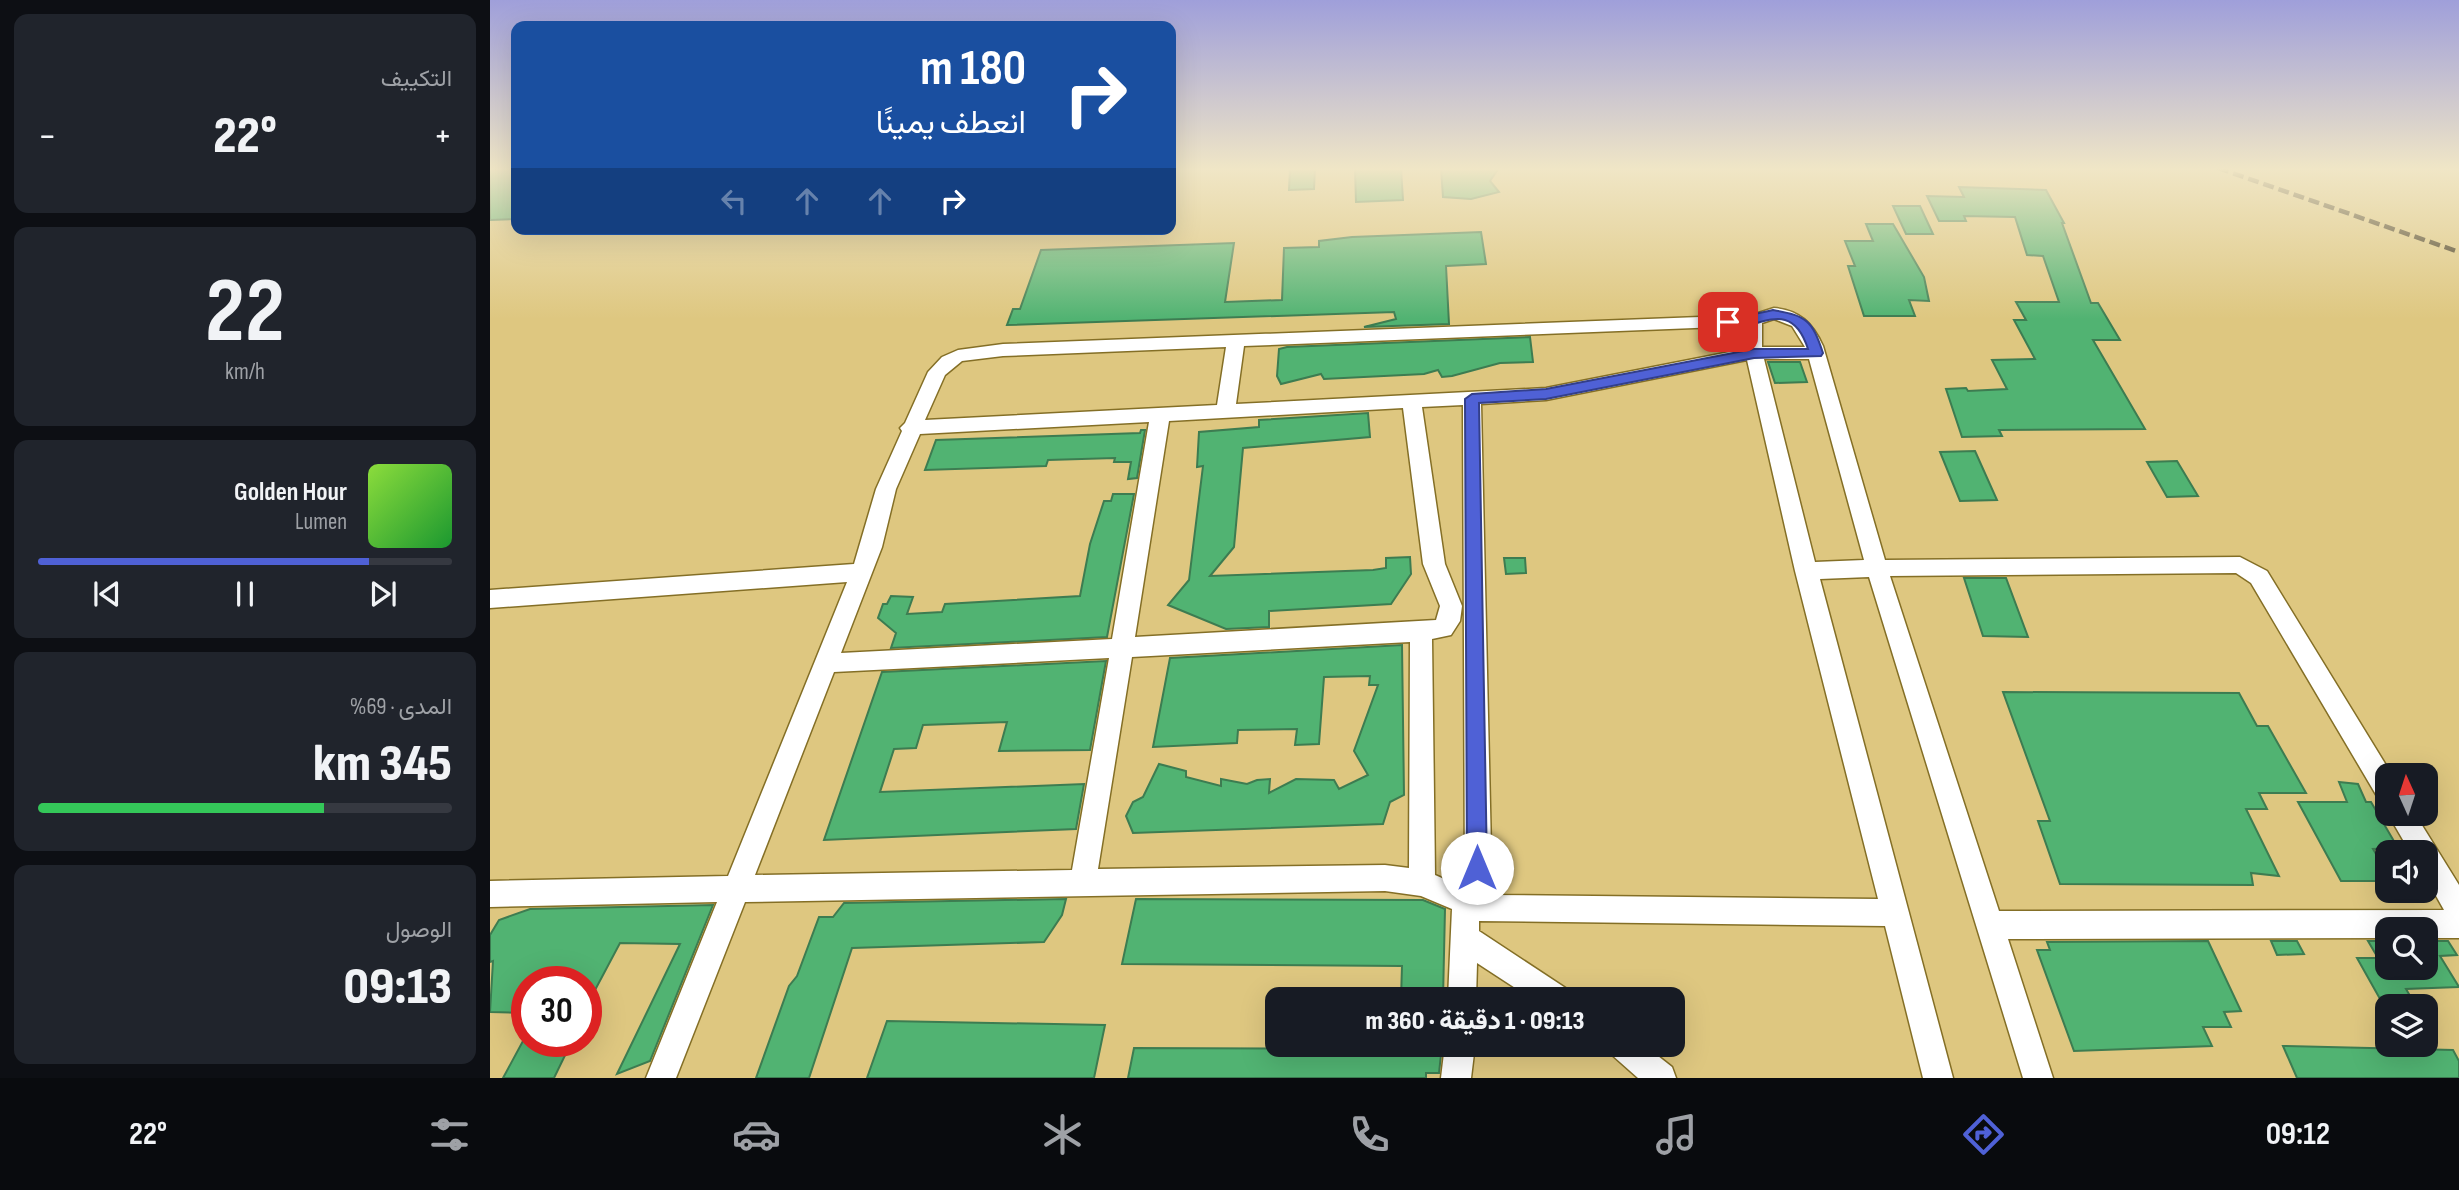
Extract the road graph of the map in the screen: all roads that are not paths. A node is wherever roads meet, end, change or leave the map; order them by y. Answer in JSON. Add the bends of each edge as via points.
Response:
{"nodes":[{"id":1,"x":1754,"y":320,"type":"junction"},
{"id":2,"x":1237,"y":340,"type":"junction"},
{"id":3,"x":1754,"y":353,"type":"junction"},
{"id":4,"x":1816,"y":353,"type":"junction"},
{"id":5,"x":1472,"y":399,"type":"junction"},
{"id":6,"x":1412,"y":402,"type":"junction"},
{"id":7,"x":1225,"y":412,"type":"junction"},
{"id":8,"x":1160,"y":415,"type":"junction"},
{"id":9,"x":910,"y":428,"type":"junction"},
{"id":10,"x":1877,"y":568,"type":"junction"},
{"id":11,"x":1806,"y":571,"type":"junction"},
{"id":12,"x":862,"y":572,"type":"junction"},
{"id":13,"x":490,"y":599,"type":"edge"},
{"id":14,"x":1421,"y":632,"type":"junction"},
{"id":15,"x":1121,"y":646,"type":"junction"},
{"id":16,"x":826,"y":663,"type":"junction"},
{"id":17,"x":2375,"y":770,"type":"edge"},
{"id":18,"x":2438,"y":875,"type":"edge"},
{"id":19,"x":1083,"y":882,"type":"junction"},
{"id":20,"x":1422,"y":883,"type":"junction"},
{"id":21,"x":738,"y":888,"type":"junction"},
{"id":22,"x":490,"y":894,"type":"edge"},
{"id":23,"x":1472,"y":905,"type":"junction"},
{"id":24,"x":2459,"y":910,"type":"edge"},
{"id":25,"x":1895,"y":913,"type":"junction"},
{"id":26,"x":2459,"y":924,"type":"edge"},
{"id":27,"x":1990,"y":925,"type":"junction"},
{"id":28,"x":1465,"y":938,"type":"junction"},
{"id":29,"x":1463,"y":987,"type":"edge"},
{"id":30,"x":1540,"y":987,"type":"edge"},
{"id":31,"x":1459,"y":1057,"type":"edge"},
{"id":32,"x":1636,"y":1057,"type":"edge"},
{"id":33,"x":661,"y":1078,"type":"edge"},
{"id":34,"x":1456,"y":1078,"type":"edge"},
{"id":35,"x":1661,"y":1078,"type":"edge"},
{"id":36,"x":1938,"y":1078,"type":"edge"},
{"id":37,"x":2038,"y":1078,"type":"edge"}],
"edges":[{"from":1,"to":2,"type":"street"},
{"from":1,"to":3,"type":"street"},
{"from":1,"to":4,"type":"street","via":[[1773,315],[1796,318],[1810,334]]},
{"from":2,"to":7,"type":"street"},
{"from":2,"to":9,"type":"street","via":[[958,356],[937,372]]},
{"from":3,"to":4,"type":"street"},
{"from":3,"to":5,"type":"street","via":[[1546,394]]},
{"from":3,"to":11,"type":"street"},
{"from":4,"to":10,"type":"street"},
{"from":5,"to":6,"type":"street"},
{"from":5,"to":23,"type":"street"},
{"from":6,"to":7,"type":"street"},
{"from":6,"to":14,"type":"street","via":[[1432,555],[1451,606],[1443,628]]},
{"from":7,"to":8,"type":"street"},
{"from":8,"to":9,"type":"street"},
{"from":8,"to":15,"type":"street"},
{"from":9,"to":12,"type":"street"},
{"from":10,"to":11,"type":"street"},
{"from":10,"to":17,"type":"street","via":[[2240,565],[2250,569]]},
{"from":10,"to":27,"type":"street"},
{"from":11,"to":25,"type":"street"},
{"from":12,"to":13,"type":"street"},
{"from":12,"to":16,"type":"street"},
{"from":14,"to":15,"type":"street"},
{"from":14,"to":20,"type":"street"},
{"from":15,"to":16,"type":"street"},
{"from":15,"to":19,"type":"street"},
{"from":16,"to":21,"type":"street"},
{"from":18,"to":24,"type":"street"},
{"from":19,"to":20,"type":"street","via":[[1385,878]]},
{"from":19,"to":21,"type":"street"},
{"from":20,"to":23,"type":"street"},
{"from":21,"to":22,"type":"street"},
{"from":21,"to":33,"type":"street"},
{"from":23,"to":25,"type":"street"},
{"from":23,"to":28,"type":"street"},
{"from":25,"to":36,"type":"street"},
{"from":26,"to":27,"type":"street"},
{"from":27,"to":37,"type":"street"},
{"from":28,"to":29,"type":"street"},
{"from":28,"to":30,"type":"street"},
{"from":31,"to":34,"type":"street"},
{"from":32,"to":35,"type":"street"}]}
